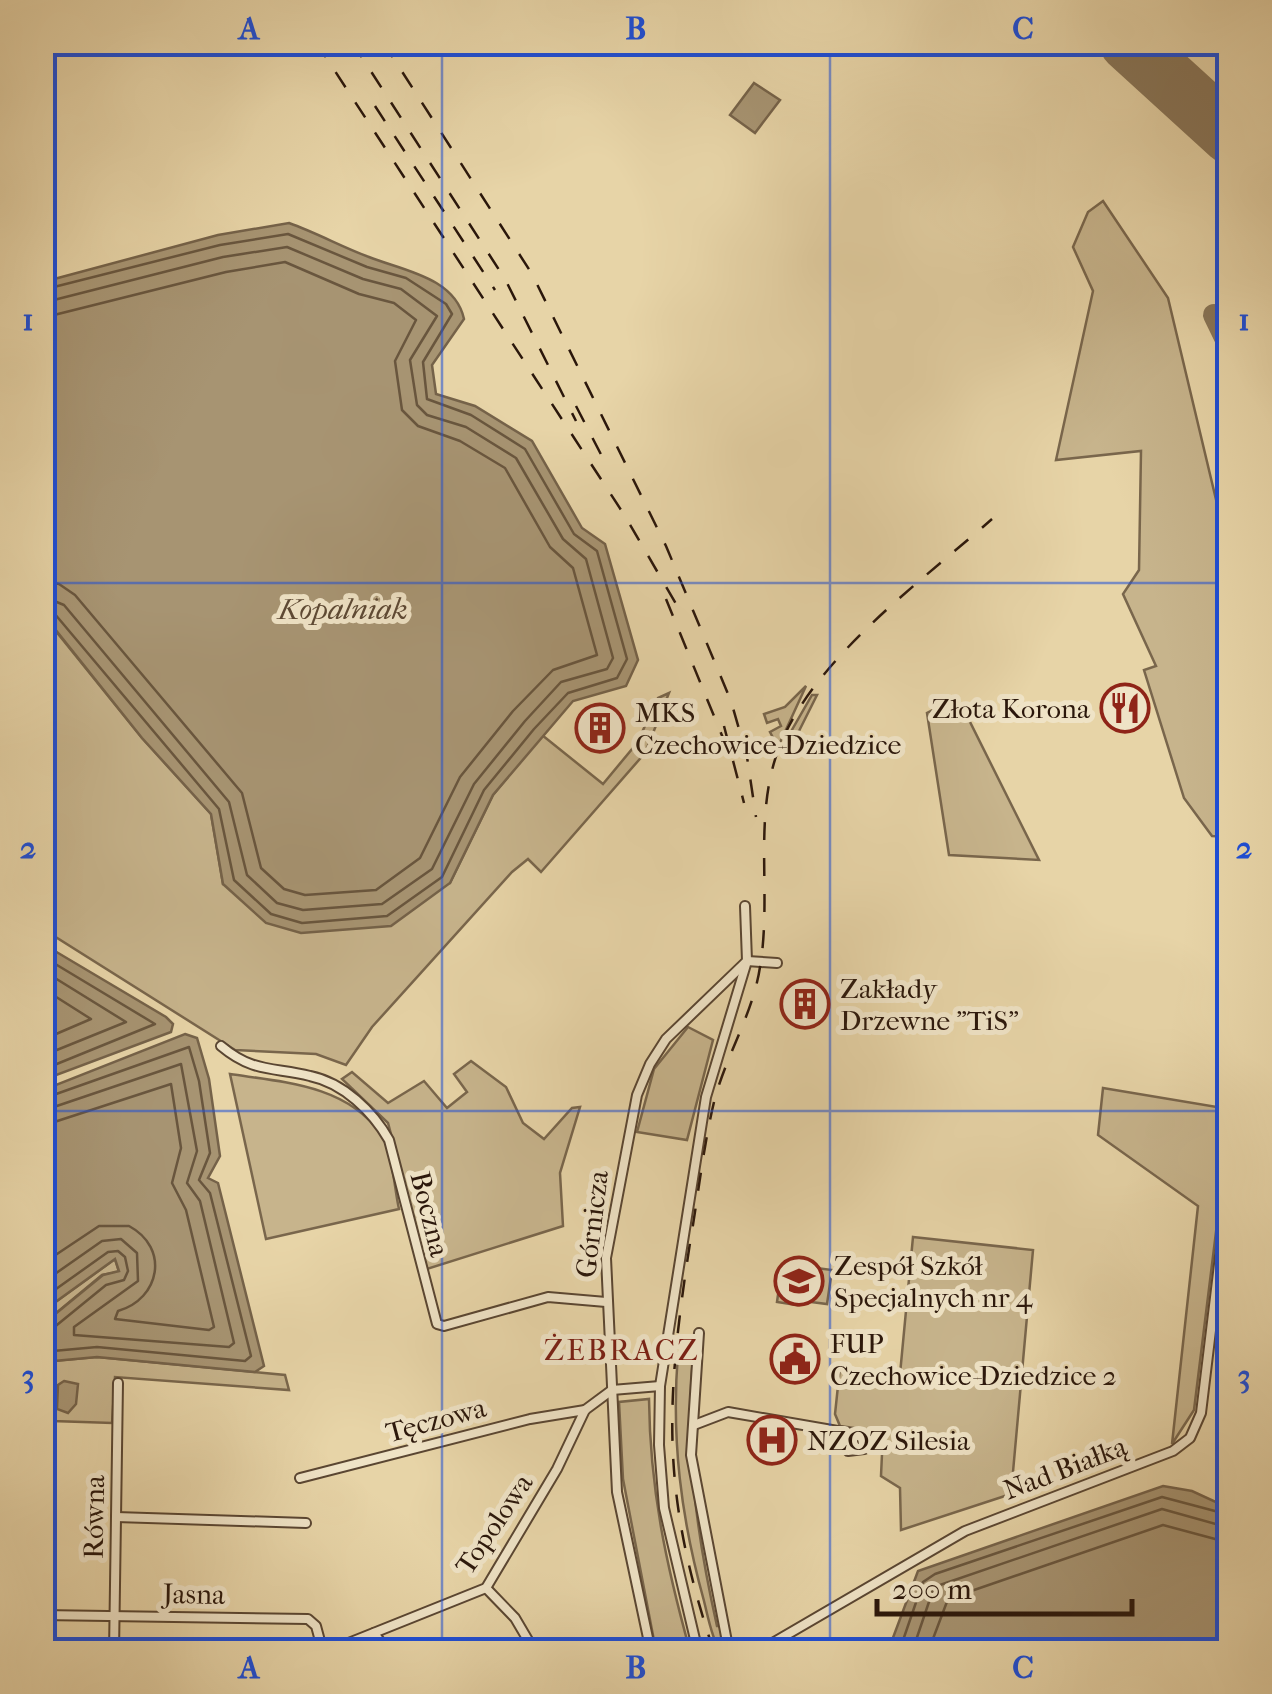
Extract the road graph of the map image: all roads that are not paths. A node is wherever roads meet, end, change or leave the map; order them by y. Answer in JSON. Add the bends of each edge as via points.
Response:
{"nodes":[{"id":1,"x":745,"y":906,"type":"dead end"},
{"id":2,"x":747,"y":961,"type":"junction"},
{"id":3,"x":777,"y":963,"type":"dead end"},
{"id":4,"x":222,"y":1046,"type":"dead end"},
{"id":5,"x":1230,"y":1214,"type":"edge"},
{"id":6,"x":606,"y":1302,"type":"junction"},
{"id":7,"x":699,"y":1333,"type":"dead end"},
{"id":8,"x":118,"y":1383,"type":"dead end"},
{"id":9,"x":660,"y":1386,"type":"junction"},
{"id":10,"x":612,"y":1390,"type":"junction"},
{"id":11,"x":585,"y":1410,"type":"junction"},
{"id":12,"x":694,"y":1425,"type":"junction"},
{"id":13,"x":834,"y":1433,"type":"dead end"},
{"id":14,"x":300,"y":1478,"type":"dead end"},
{"id":15,"x":116,"y":1516,"type":"junction"},
{"id":16,"x":306,"y":1523,"type":"dead end"},
{"id":17,"x":486,"y":1588,"type":"junction"},
{"id":18,"x":42,"y":1614,"type":"edge"},
{"id":19,"x":114,"y":1616,"type":"junction"},
{"id":20,"x":374,"y":1633,"type":"junction"},
{"id":21,"x":114,"y":1652,"type":"edge"},
{"id":22,"x":324,"y":1652,"type":"edge"},
{"id":23,"x":388,"y":1652,"type":"edge"},
{"id":24,"x":535,"y":1652,"type":"edge"},
{"id":25,"x":651,"y":1652,"type":"edge"},
{"id":26,"x":698,"y":1652,"type":"edge"},
{"id":27,"x":729,"y":1652,"type":"edge"},
{"id":28,"x":757,"y":1652,"type":"edge"}],
"edges":[{"from":1,"to":2,"type":"street"},
{"from":2,"to":3,"type":"street"},
{"from":2,"to":6,"type":"street","name":"Górnicza","via":[[650,1064],[622,1166],[606,1258]]},
{"from":2,"to":9,"type":"street","via":[[706,1097]]},
{"from":4,"to":6,"type":"street","name":"Boczna","via":[[268,1072],[328,1083],[376,1118],[389,1140],[437,1324],[548,1297]]},
{"from":5,"to":28,"type":"street","name":"Nad Białką","via":[[1201,1413],[1190,1438],[1173,1451],[965,1530]]},
{"from":6,"to":10,"type":"street","name":"Górnicza"},
{"from":7,"to":12,"type":"street"},
{"from":8,"to":15,"type":"street","name":"Równa"},
{"from":9,"to":10,"type":"street"},
{"from":9,"to":26,"type":"street","via":[[664,1508]]},
{"from":10,"to":11,"type":"street","name":"Topolowa"},
{"from":10,"to":25,"type":"street","name":"Górnicza","via":[[617,1492]]},
{"from":11,"to":14,"type":"street","name":"Tęczowa"},
{"from":11,"to":17,"type":"street","name":"Topolowa"},
{"from":12,"to":13,"type":"street","via":[[728,1412]]},
{"from":12,"to":27,"type":"street","via":[[694,1472]]},
{"from":15,"to":16,"type":"street"},
{"from":15,"to":19,"type":"street","name":"Równa"},
{"from":17,"to":20,"type":"street","name":"Topolowa"},
{"from":17,"to":24,"type":"street","via":[[516,1618]]},
{"from":18,"to":19,"type":"street","name":"Jasna"},
{"from":19,"to":21,"type":"street","name":"Równa"},
{"from":19,"to":22,"type":"street","name":"Jasna","via":[[308,1619]]},
{"from":20,"to":22,"type":"street","name":"Topolowa"},
{"from":20,"to":23,"type":"street"}]}
